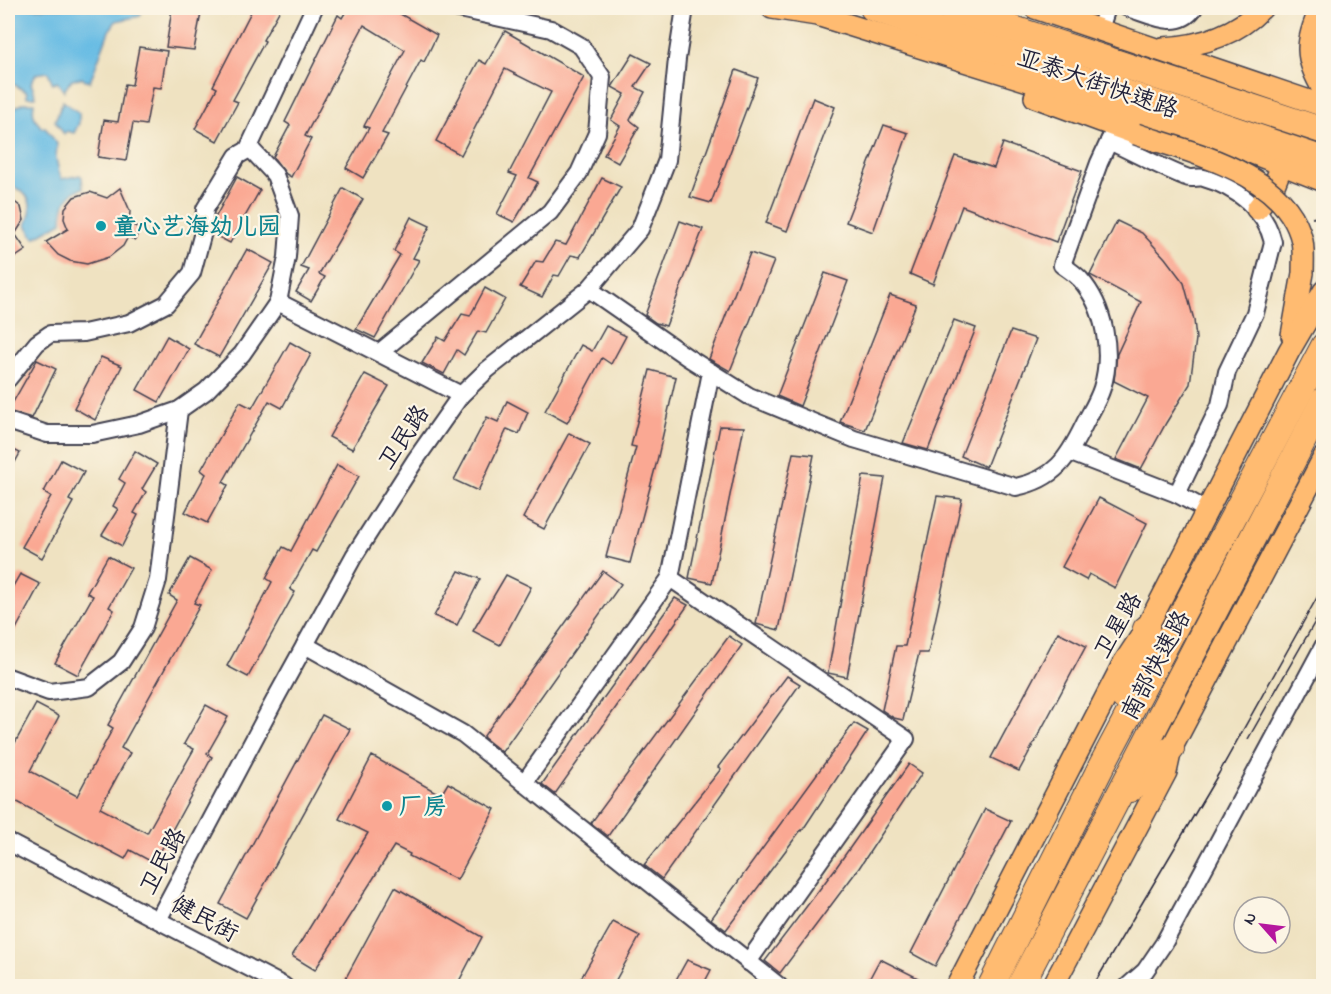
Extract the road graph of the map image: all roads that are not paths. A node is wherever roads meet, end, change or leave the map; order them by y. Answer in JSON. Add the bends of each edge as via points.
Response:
{"nodes":[{"id":1,"x":314,"y":8,"type":"edge"},
{"id":2,"x":455,"y":8,"type":"edge"},
{"id":3,"x":685,"y":8,"type":"edge"},
{"id":4,"x":772,"y":8,"type":"edge"},
{"id":5,"x":873,"y":8,"type":"edge"},
{"id":6,"x":950,"y":8,"type":"edge"},
{"id":7,"x":1035,"y":8,"type":"edge"},
{"id":8,"x":1107,"y":8,"type":"edge"},
{"id":9,"x":1128,"y":8,"type":"edge"},
{"id":10,"x":1194,"y":8,"type":"edge"},
{"id":11,"x":1262,"y":8,"type":"edge"},
{"id":12,"x":1321,"y":8,"type":"edge"},
{"id":13,"x":1100,"y":29,"type":"junction"},
{"id":14,"x":1154,"y":48,"type":"junction"},
{"id":15,"x":977,"y":64,"type":"junction"},
{"id":16,"x":1323,"y":91,"type":"edge"},
{"id":17,"x":1323,"y":106,"type":"edge"},
{"id":18,"x":1323,"y":131,"type":"edge"},
{"id":19,"x":1113,"y":134,"type":"junction"},
{"id":20,"x":250,"y":148,"type":"junction"},
{"id":21,"x":1323,"y":160,"type":"edge"},
{"id":22,"x":1282,"y":165,"type":"junction"},
{"id":23,"x":1323,"y":181,"type":"edge"},
{"id":24,"x":1257,"y":209,"type":"junction"},
{"id":25,"x":589,"y":289,"type":"junction"},
{"id":26,"x":1323,"y":291,"type":"edge"},
{"id":27,"x":278,"y":302,"type":"junction"},
{"id":28,"x":1323,"y":346,"type":"edge"},
{"id":29,"x":1289,"y":351,"type":"junction"},
{"id":30,"x":379,"y":353,"type":"junction"},
{"id":31,"x":711,"y":372,"type":"junction"},
{"id":32,"x":8,"y":380,"type":"edge"},
{"id":33,"x":460,"y":395,"type":"junction"},
{"id":34,"x":1323,"y":400,"type":"edge"},
{"id":35,"x":178,"y":410,"type":"junction"},
{"id":36,"x":8,"y":421,"type":"edge"},
{"id":37,"x":1071,"y":453,"type":"junction"},
{"id":38,"x":1323,"y":457,"type":"edge"},
{"id":39,"x":1177,"y":494,"type":"junction"},
{"id":40,"x":1323,"y":495,"type":"edge"},
{"id":41,"x":1208,"y":511,"type":"junction"},
{"id":42,"x":1294,"y":515,"type":"junction"},
{"id":43,"x":670,"y":578,"type":"junction"},
{"id":44,"x":1146,"y":629,"type":"junction"},
{"id":45,"x":305,"y":645,"type":"junction"},
{"id":46,"x":1323,"y":645,"type":"edge"},
{"id":47,"x":8,"y":677,"type":"edge"},
{"id":48,"x":1171,"y":749,"type":"junction"},
{"id":49,"x":1104,"y":761,"type":"junction"},
{"id":50,"x":524,"y":783,"type":"junction"},
{"id":51,"x":1114,"y":803,"type":"junction"},
{"id":52,"x":8,"y":842,"type":"edge"},
{"id":53,"x":158,"y":920,"type":"junction"},
{"id":54,"x":748,"y":962,"type":"junction"},
{"id":55,"x":284,"y":987,"type":"edge"},
{"id":56,"x":778,"y":987,"type":"edge"},
{"id":57,"x":957,"y":987,"type":"edge"},
{"id":58,"x":991,"y":987,"type":"edge"},
{"id":59,"x":1020,"y":987,"type":"edge"},
{"id":60,"x":1053,"y":987,"type":"edge"},
{"id":61,"x":1128,"y":987,"type":"edge"}],
"edges":[{"from":1,"to":20,"type":"street"},
{"from":2,"to":30,"type":"street","via":[[551,29],[581,46],[602,77],[597,133],[579,173],[550,212]]},
{"from":3,"to":25,"type":"street","name":"卫民路","via":[[667,160],[640,230]]},
{"from":4,"to":15,"type":"main road","via":[[817,15]]},
{"from":5,"to":21,"type":"highway","name":"亚泰大街快速路"},
{"from":6,"to":18,"type":"highway","name":"亚泰大街快速路"},
{"from":7,"to":13,"type":"main road"},
{"from":8,"to":13,"type":"street"},
{"from":9,"to":10,"type":"street","via":[[1177,21]]},
{"from":11,"to":14,"type":"main road","via":[[1228,33],[1209,41]]},
{"from":12,"to":16,"type":"main road","via":[[1309,37],[1308,52],[1310,66]]},
{"from":13,"to":14,"type":"main road"},
{"from":14,"to":17,"type":"main road"},
{"from":15,"to":19,"type":"main road","via":[[1028,94]]},
{"from":15,"to":22,"type":"main road","via":[[1227,143]]},
{"from":19,"to":24,"type":"street","via":[[1188,179],[1204,178],[1228,188]]},
{"from":19,"to":29,"type":"main road","bridge":true,"via":[[1136,134],[1221,164],[1258,182],[1284,204],[1302,241],[1303,273]]},
{"from":19,"to":37,"type":"street","via":[[1062,265],[1080,279],[1094,299],[1108,354],[1102,389]]},
{"from":20,"to":27,"type":"street","via":[[275,175],[290,216]]},
{"from":20,"to":32,"type":"street","via":[[237,156],[205,209],[192,273],[166,304],[129,323],[84,333],[50,334]]},
{"from":22,"to":23,"type":"main road"},
{"from":22,"to":24,"type":"main road","via":[[1273,188]]},
{"from":24,"to":39,"type":"street","via":[[1273,242],[1260,297],[1227,372],[1215,417]]},
{"from":25,"to":31,"type":"street"},
{"from":25,"to":33,"type":"street","name":"卫民路"},
{"from":26,"to":29,"type":"main road","name":"卫星路"},
{"from":27,"to":30,"type":"street"},
{"from":27,"to":35,"type":"street","via":[[242,354],[206,391]]},
{"from":28,"to":49,"type":"highway","name":"南部快速路"},
{"from":29,"to":41,"type":"main road","name":"卫星路"},
{"from":30,"to":33,"type":"street"},
{"from":31,"to":37,"type":"street","via":[[749,396],[854,439],[1016,487],[1033,484]]},
{"from":31,"to":43,"type":"street"},
{"from":33,"to":45,"type":"street","name":"卫民路","via":[[354,556]]},
{"from":34,"to":51,"type":"highway","name":"南部快速路"},
{"from":35,"to":36,"type":"street","via":[[140,424],[92,434],[47,434]]},
{"from":35,"to":47,"type":"street","via":[[159,580],[143,628],[121,662],[88,687],[49,692]]},
{"from":37,"to":39,"type":"street"},
{"from":38,"to":42,"type":"main road"},
{"from":39,"to":41,"type":"street"},
{"from":40,"to":42,"type":"main road"},
{"from":41,"to":44,"type":"main road","name":"卫星路"},
{"from":42,"to":48,"type":"main road"},
{"from":43,"to":50,"type":"street"},
{"from":43,"to":54,"type":"street","via":[[906,739]]},
{"from":44,"to":49,"type":"highway"},
{"from":44,"to":57,"type":"main road","name":"卫星路","via":[[1123,664]]},
{"from":45,"to":50,"type":"street","via":[[463,734]]},
{"from":45,"to":53,"type":"street","name":"卫民路"},
{"from":46,"to":61,"type":"street","via":[[1164,943],[1145,971]]},
{"from":48,"to":51,"type":"highway"},
{"from":48,"to":60,"type":"main road","via":[[1166,772]]},
{"from":49,"to":58,"type":"highway","name":"南部快速路"},
{"from":50,"to":54,"type":"street"},
{"from":51,"to":59,"type":"highway","name":"南部快速路"},
{"from":52,"to":53,"type":"street","name":"健民街"},
{"from":53,"to":55,"type":"street","name":"健民街"},
{"from":54,"to":56,"type":"street"}]}
